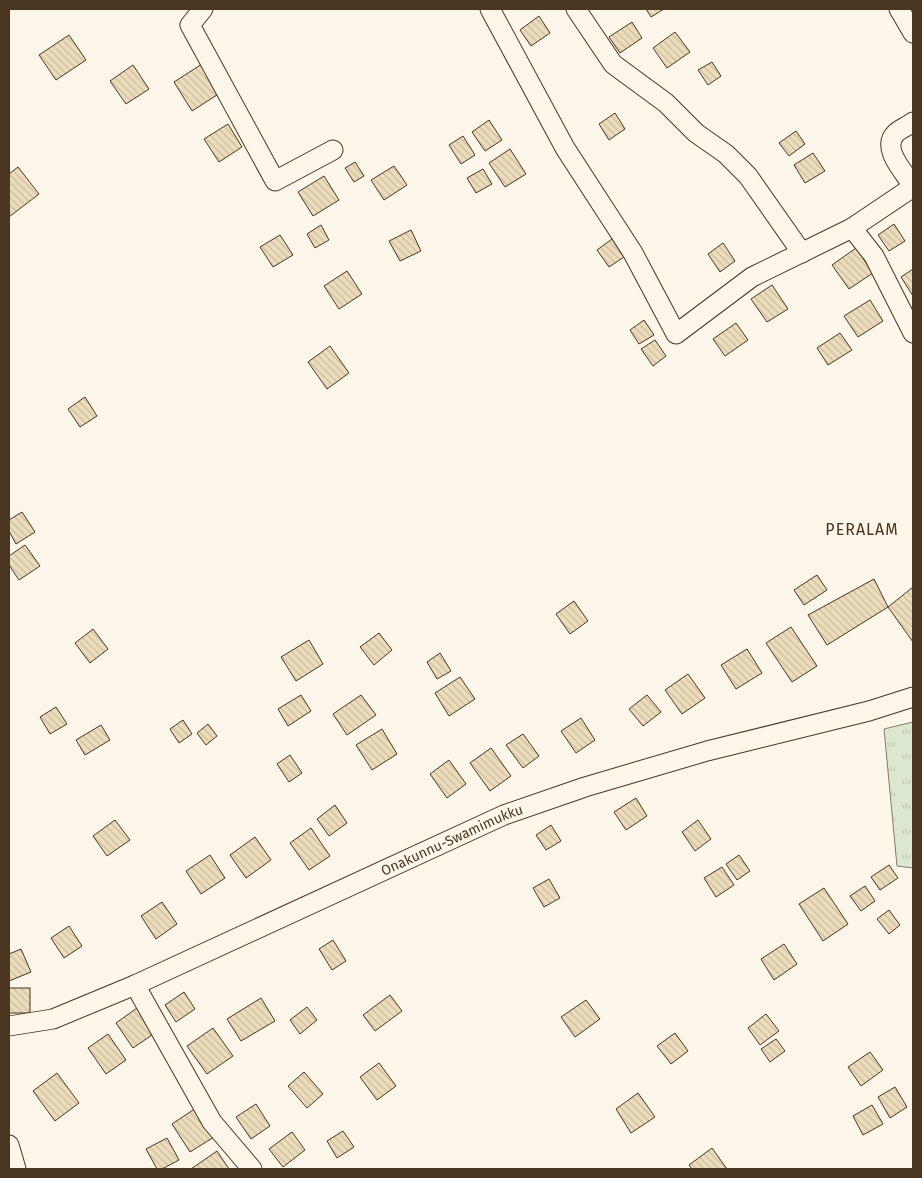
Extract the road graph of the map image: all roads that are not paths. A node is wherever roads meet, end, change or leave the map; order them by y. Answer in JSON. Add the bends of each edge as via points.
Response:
{"nodes":[{"id":1,"x":203,"y":9,"type":"edge"},
{"id":2,"x":490,"y":9,"type":"edge"},
{"id":3,"x":576,"y":9,"type":"edge"},
{"id":4,"x":899,"y":9,"type":"edge"},
{"id":5,"x":913,"y":33,"type":"edge"},
{"id":6,"x":913,"y":122,"type":"edge"},
{"id":7,"x":333,"y":150,"type":"dead end"},
{"id":8,"x":913,"y":187,"type":"edge"},
{"id":9,"x":852,"y":228,"type":"junction"},
{"id":10,"x":802,"y":253,"type":"junction"},
{"id":11,"x":913,"y":333,"type":"edge"},
{"id":12,"x":913,"y":697,"type":"edge"},
{"id":13,"x":135,"y":985,"type":"junction"},
{"id":14,"x":9,"y":1026,"type":"edge"},
{"id":15,"x":9,"y":1145,"type":"edge"},
{"id":16,"x":16,"y":1169,"type":"edge"},
{"id":17,"x":252,"y":1169,"type":"edge"}],
"edges":[{"from":1,"to":7,"type":"street","via":[[190,25],[275,181]]},
{"from":2,"to":10,"type":"street","via":[[565,148],[633,253],[676,334],[752,278]]},
{"from":3,"to":10,"type":"street","via":[[613,64],[666,103],[748,176]]},
{"from":4,"to":5,"type":"street"},
{"from":6,"to":8,"type":"street","via":[[896,133],[890,149]]},
{"from":8,"to":9,"type":"street"},
{"from":9,"to":10,"type":"street"},
{"from":9,"to":11,"type":"street","via":[[874,256]]},
{"from":12,"to":13,"type":"street","name":"Onakunnu-Swamimukku","via":[[707,751],[504,815]]},
{"from":13,"to":14,"type":"street","name":"Onakunnu-Swamimukku","via":[[52,1019]]},
{"from":13,"to":17,"type":"street","via":[[212,1122]]},
{"from":15,"to":16,"type":"street"}]}
